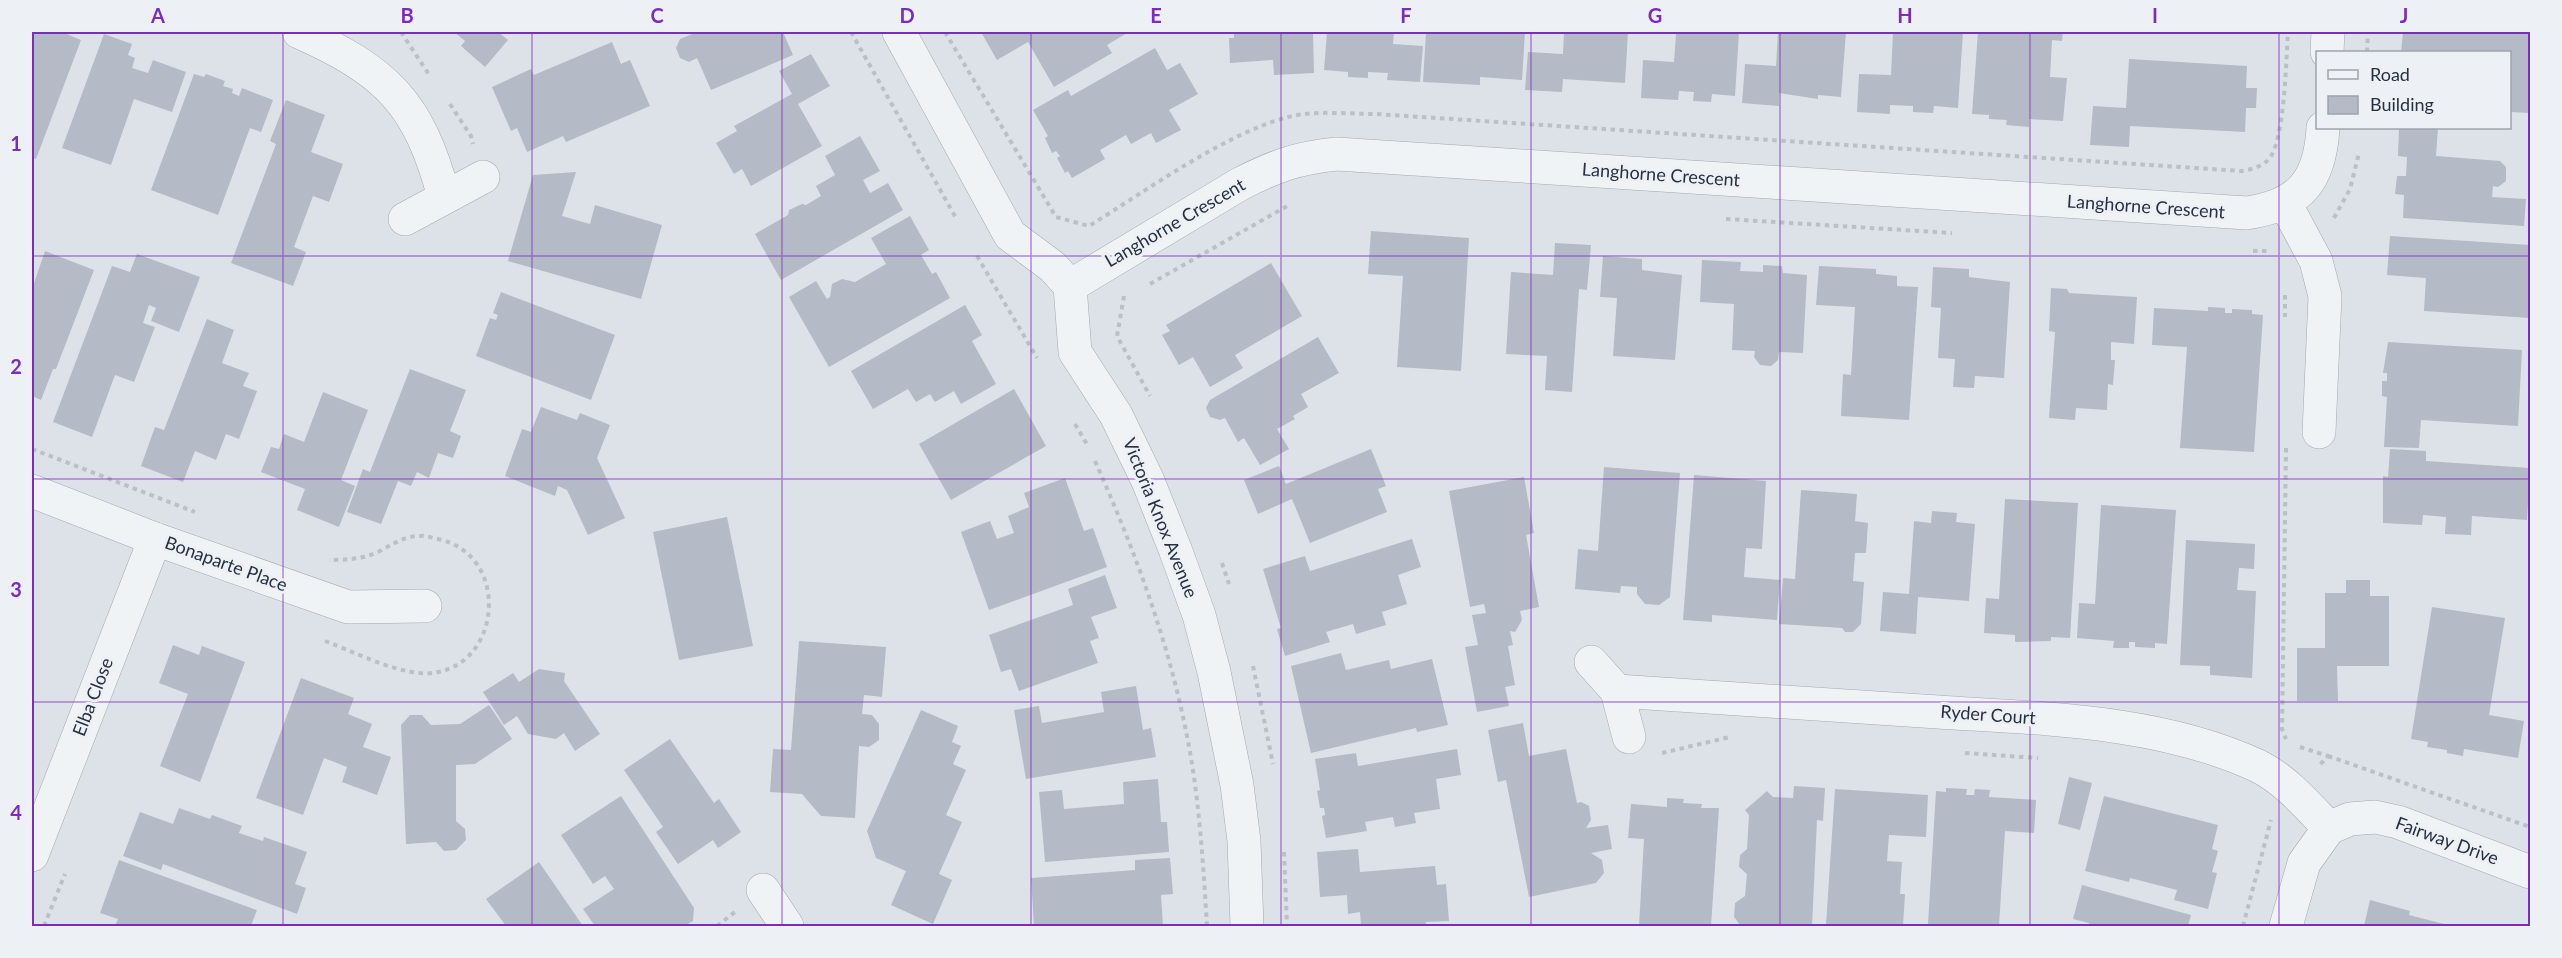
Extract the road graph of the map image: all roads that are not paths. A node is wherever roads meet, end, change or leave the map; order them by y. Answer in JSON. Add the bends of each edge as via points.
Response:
{"nodes":[{"id":1,"x":300,"y":32,"type":"edge"},
{"id":2,"x":899,"y":32,"type":"edge"},
{"id":3,"x":2328,"y":32,"type":"edge"},
{"id":4,"x":2327,"y":51,"type":"edge"},
{"id":5,"x":2323,"y":129,"type":"edge"},
{"id":6,"x":483,"y":177,"type":"dead end"},
{"id":7,"x":444,"y":197,"type":"junction"},
{"id":8,"x":2285,"y":203,"type":"junction"},
{"id":9,"x":405,"y":219,"type":"dead end"},
{"id":10,"x":1070,"y":286,"type":"junction"},
{"id":11,"x":2319,"y":432,"type":"dead end"},
{"id":12,"x":32,"y":491,"type":"edge"},
{"id":13,"x":155,"y":539,"type":"junction"},
{"id":14,"x":425,"y":606,"type":"dead end"},
{"id":15,"x":1591,"y":662,"type":"dead end"},
{"id":16,"x":1617,"y":691,"type":"junction"},
{"id":17,"x":1629,"y":737,"type":"road end"},
{"id":18,"x":2329,"y":828,"type":"junction"},
{"id":19,"x":32,"y":855,"type":"edge"},
{"id":20,"x":2530,"y":872,"type":"edge"},
{"id":21,"x":763,"y":891,"type":"dead end"},
{"id":22,"x":788,"y":927,"type":"edge"},
{"id":23,"x":1247,"y":927,"type":"edge"},
{"id":24,"x":2286,"y":927,"type":"edge"}],
"edges":[{"from":1,"to":7,"type":"street","via":[[360,63],[407,105],[425,138]]},
{"from":2,"to":10,"type":"street","via":[[1010,235],[1053,267]]},
{"from":3,"to":4,"type":"street"},
{"from":5,"to":8,"type":"street","name":"Langhorne Crescent","via":[[2313,175]]},
{"from":6,"to":7,"type":"street"},
{"from":7,"to":9,"type":"street"},
{"from":8,"to":10,"type":"street","name":"Langhorne Crescent","via":[[2232,213],[1337,154],[1301,158],[1268,170]]},
{"from":8,"to":11,"type":"street","via":[[2316,261],[2325,296]]},
{"from":10,"to":23,"type":"street","name":"Victoria Knox Avenue","via":[[1075,352],[1116,415],[1148,481],[1199,615],[1237,785],[1244,841]]},
{"from":12,"to":13,"type":"street","name":"Bonaparte Place"},
{"from":13,"to":14,"type":"street","name":"Bonaparte Place","via":[[348,608]]},
{"from":13,"to":19,"type":"street","name":"Elba Close"},
{"from":15,"to":16,"type":"street"},
{"from":16,"to":17,"type":"street"},
{"from":16,"to":18,"type":"street","name":"Ryder Court","via":[[2062,720],[2144,730],[2259,767],[2294,792]]},
{"from":18,"to":20,"type":"street","name":"Fairway Drive","via":[[2350,819],[2398,822]]},
{"from":18,"to":24,"type":"street","via":[[2304,863]]},
{"from":21,"to":22,"type":"street"}]}
